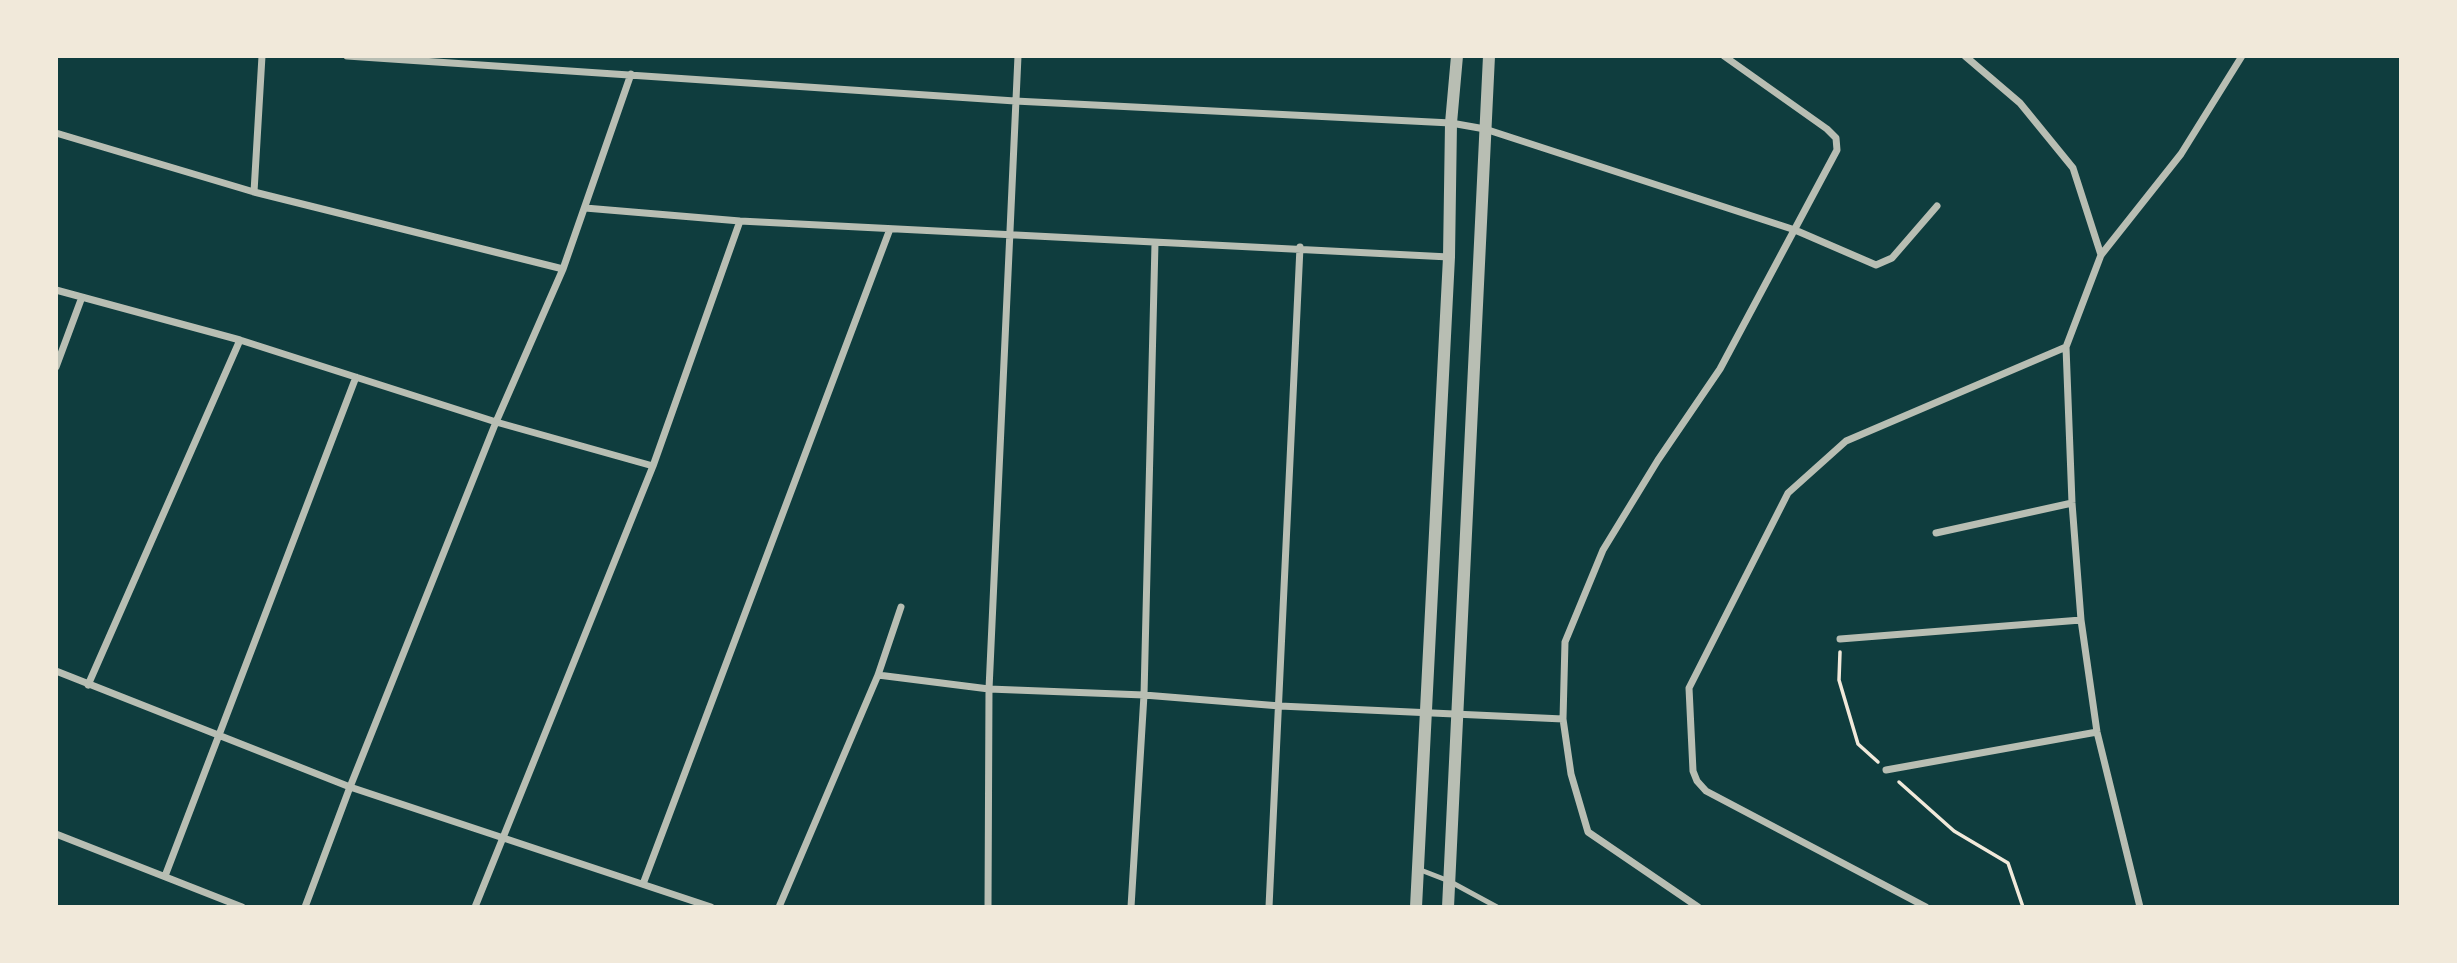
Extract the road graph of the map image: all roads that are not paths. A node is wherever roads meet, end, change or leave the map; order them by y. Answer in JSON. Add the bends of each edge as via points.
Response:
{"nodes":[{"id":1,"x":262,"y":56,"type":"edge"},
{"id":2,"x":347,"y":56,"type":"edge"},
{"id":3,"x":1018,"y":56,"type":"edge"},
{"id":4,"x":1457,"y":56,"type":"edge"},
{"id":5,"x":1489,"y":56,"type":"edge"},
{"id":6,"x":1724,"y":56,"type":"edge"},
{"id":7,"x":1965,"y":56,"type":"edge"},
{"id":8,"x":2242,"y":56,"type":"edge"},
{"id":9,"x":631,"y":74,"type":"junction"},
{"id":10,"x":1015,"y":101,"type":"junction"},
{"id":11,"x":1451,"y":123,"type":"junction"},
{"id":12,"x":1485,"y":129,"type":"junction"},
{"id":13,"x":56,"y":133,"type":"edge"},
{"id":14,"x":254,"y":192,"type":"junction"},
{"id":15,"x":1937,"y":206,"type":"dead end"},
{"id":16,"x":585,"y":208,"type":"junction"},
{"id":17,"x":740,"y":221,"type":"junction"},
{"id":18,"x":890,"y":229,"type":"junction"},
{"id":19,"x":1795,"y":230,"type":"junction"},
{"id":20,"x":1010,"y":235,"type":"junction"},
{"id":21,"x":1155,"y":243,"type":"junction"},
{"id":22,"x":1300,"y":247,"type":"junction"},
{"id":23,"x":2101,"y":255,"type":"junction"},
{"id":24,"x":1449,"y":257,"type":"junction"},
{"id":25,"x":563,"y":269,"type":"junction"},
{"id":26,"x":56,"y":290,"type":"edge"},
{"id":27,"x":82,"y":297,"type":"junction"},
{"id":28,"x":240,"y":340,"type":"junction"},
{"id":29,"x":2066,"y":347,"type":"junction"},
{"id":30,"x":56,"y":367,"type":"edge"},
{"id":31,"x":356,"y":377,"type":"junction"},
{"id":32,"x":496,"y":422,"type":"junction"},
{"id":33,"x":653,"y":466,"type":"junction"},
{"id":34,"x":2072,"y":503,"type":"junction"},
{"id":35,"x":1936,"y":533,"type":"dead end"},
{"id":36,"x":901,"y":607,"type":"dead end"},
{"id":37,"x":2081,"y":620,"type":"junction"},
{"id":38,"x":1840,"y":639,"type":"road end"},
{"id":39,"x":56,"y":671,"type":"edge"},
{"id":40,"x":878,"y":675,"type":"junction"},
{"id":41,"x":88,"y":685,"type":"junction"},
{"id":42,"x":989,"y":689,"type":"junction"},
{"id":43,"x":1144,"y":695,"type":"junction"},
{"id":44,"x":1280,"y":706,"type":"junction"},
{"id":45,"x":1426,"y":711,"type":"junction"},
{"id":46,"x":1456,"y":715,"type":"junction"},
{"id":47,"x":1563,"y":719,"type":"junction"},
{"id":48,"x":2097,"y":732,"type":"junction"},
{"id":49,"x":218,"y":736,"type":"junction"},
{"id":50,"x":1886,"y":770,"type":"road end"},
{"id":51,"x":350,"y":787,"type":"junction"},
{"id":52,"x":56,"y":834,"type":"edge"},
{"id":53,"x":502,"y":838,"type":"junction"},
{"id":54,"x":1418,"y":869,"type":"junction"},
{"id":55,"x":165,"y":876,"type":"junction"},
{"id":56,"x":1449,"y":881,"type":"junction"},
{"id":57,"x":643,"y":884,"type":"junction"},
{"id":58,"x":242,"y":907,"type":"edge"},
{"id":59,"x":305,"y":907,"type":"edge"},
{"id":60,"x":475,"y":907,"type":"edge"},
{"id":61,"x":710,"y":907,"type":"edge"},
{"id":62,"x":779,"y":907,"type":"edge"},
{"id":63,"x":988,"y":907,"type":"edge"},
{"id":64,"x":1131,"y":907,"type":"edge"},
{"id":65,"x":1269,"y":907,"type":"edge"},
{"id":66,"x":1416,"y":907,"type":"edge"},
{"id":67,"x":1448,"y":907,"type":"edge"},
{"id":68,"x":1497,"y":907,"type":"edge"},
{"id":69,"x":1698,"y":907,"type":"edge"},
{"id":70,"x":1926,"y":907,"type":"edge"},
{"id":71,"x":2140,"y":907,"type":"edge"}],
"edges":[{"from":1,"to":14,"type":"street"},
{"from":2,"to":9,"type":"street"},
{"from":3,"to":10,"type":"street"},
{"from":4,"to":11,"type":"street"},
{"from":5,"to":12,"type":"street"},
{"from":6,"to":19,"type":"street","via":[[1836,138],[1837,150]]},
{"from":7,"to":23,"type":"street","via":[[2020,103],[2073,168]]},
{"from":8,"to":23,"type":"street","via":[[2181,154]]},
{"from":9,"to":10,"type":"street"},
{"from":9,"to":16,"type":"street"},
{"from":10,"to":11,"type":"street"},
{"from":10,"to":20,"type":"street"},
{"from":11,"to":12,"type":"street"},
{"from":11,"to":24,"type":"street"},
{"from":12,"to":19,"type":"street"},
{"from":12,"to":46,"type":"street"},
{"from":13,"to":14,"type":"street"},
{"from":14,"to":25,"type":"street"},
{"from":15,"to":19,"type":"street","via":[[1892,258],[1876,265]]},
{"from":16,"to":17,"type":"street"},
{"from":16,"to":25,"type":"street"},
{"from":17,"to":18,"type":"street"},
{"from":17,"to":33,"type":"street"},
{"from":18,"to":20,"type":"street"},
{"from":18,"to":57,"type":"street"},
{"from":19,"to":47,"type":"street","via":[[1720,369],[1603,550],[1565,642]]},
{"from":20,"to":21,"type":"street"},
{"from":20,"to":42,"type":"street"},
{"from":21,"to":22,"type":"street"},
{"from":21,"to":43,"type":"street"},
{"from":22,"to":24,"type":"street"},
{"from":22,"to":44,"type":"street"},
{"from":23,"to":29,"type":"street"},
{"from":24,"to":45,"type":"street"},
{"from":25,"to":32,"type":"street"},
{"from":26,"to":27,"type":"street"},
{"from":27,"to":28,"type":"street"},
{"from":27,"to":30,"type":"street"},
{"from":28,"to":31,"type":"street"},
{"from":28,"to":41,"type":"street"},
{"from":29,"to":34,"type":"street"},
{"from":29,"to":70,"type":"street","via":[[1846,441],[1788,493],[1689,688],[1693,771],[1706,791]]},
{"from":31,"to":32,"type":"street"},
{"from":31,"to":49,"type":"street"},
{"from":32,"to":33,"type":"street"},
{"from":32,"to":51,"type":"street"},
{"from":33,"to":53,"type":"street"},
{"from":34,"to":35,"type":"street"},
{"from":34,"to":37,"type":"street"},
{"from":36,"to":40,"type":"street"},
{"from":37,"to":38,"type":"street"},
{"from":37,"to":48,"type":"street"},
{"from":39,"to":41,"type":"street"},
{"from":40,"to":42,"type":"street"},
{"from":40,"to":62,"type":"street"},
{"from":41,"to":49,"type":"street"},
{"from":42,"to":43,"type":"street"},
{"from":42,"to":63,"type":"street"},
{"from":43,"to":44,"type":"street"},
{"from":43,"to":64,"type":"street"},
{"from":44,"to":45,"type":"street"},
{"from":44,"to":65,"type":"street"},
{"from":45,"to":46,"type":"street"},
{"from":45,"to":54,"type":"street"},
{"from":46,"to":47,"type":"street"},
{"from":46,"to":56,"type":"street"},
{"from":47,"to":69,"type":"street","via":[[1571,774],[1588,832]]},
{"from":48,"to":50,"type":"street"},
{"from":48,"to":71,"type":"street"},
{"from":49,"to":51,"type":"street"},
{"from":49,"to":55,"type":"street"},
{"from":51,"to":53,"type":"street"},
{"from":51,"to":59,"type":"street"},
{"from":52,"to":55,"type":"street"},
{"from":53,"to":57,"type":"street"},
{"from":53,"to":60,"type":"street"},
{"from":54,"to":56,"type":"lane"},
{"from":54,"to":66,"type":"street"},
{"from":55,"to":58,"type":"street"},
{"from":56,"to":67,"type":"street"},
{"from":56,"to":68,"type":"lane"},
{"from":57,"to":61,"type":"street"}]}
